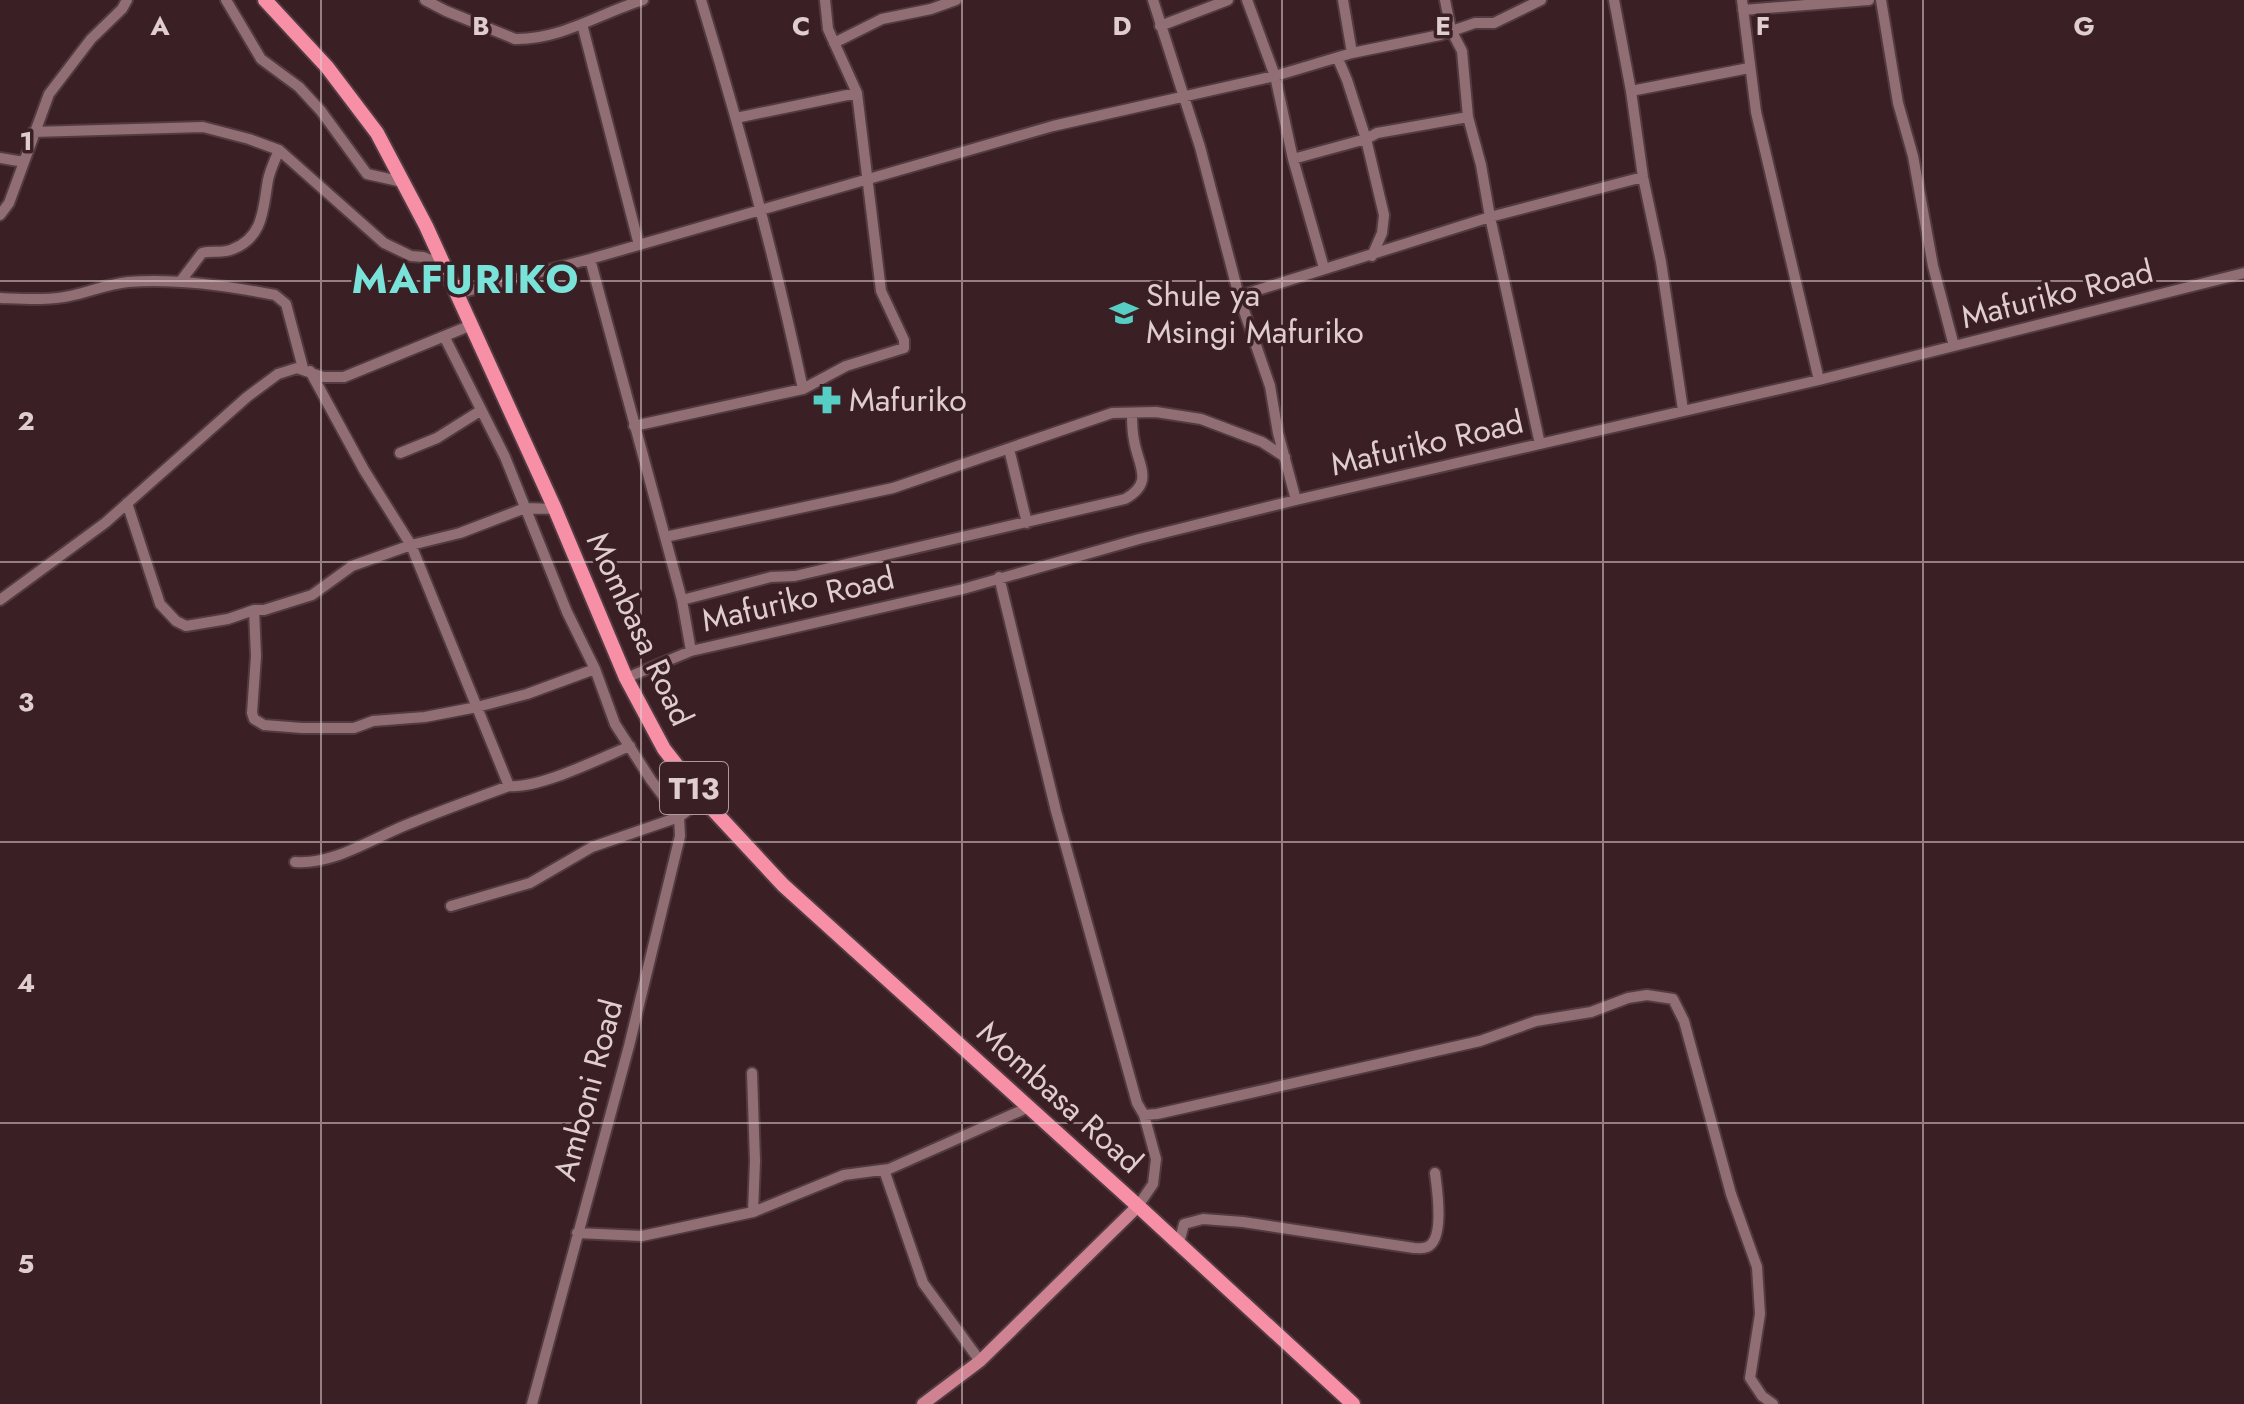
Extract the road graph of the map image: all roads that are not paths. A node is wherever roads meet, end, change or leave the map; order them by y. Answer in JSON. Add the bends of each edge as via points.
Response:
{"nodes":[{"id":1,"x":127,"y":0,"type":"edge"},
{"id":2,"x":226,"y":0,"type":"edge"},
{"id":3,"x":265,"y":0,"type":"edge"},
{"id":4,"x":425,"y":0,"type":"edge"},
{"id":5,"x":643,"y":0,"type":"edge"},
{"id":6,"x":701,"y":0,"type":"edge"},
{"id":7,"x":825,"y":0,"type":"edge"},
{"id":8,"x":956,"y":0,"type":"edge"},
{"id":9,"x":1153,"y":0,"type":"edge"},
{"id":10,"x":1228,"y":0,"type":"edge"},
{"id":11,"x":1247,"y":0,"type":"edge"},
{"id":12,"x":1343,"y":0,"type":"edge"},
{"id":13,"x":1445,"y":0,"type":"edge"},
{"id":14,"x":1541,"y":0,"type":"edge"},
{"id":15,"x":1614,"y":0,"type":"edge"},
{"id":16,"x":1869,"y":0,"type":"edge"},
{"id":17,"x":1881,"y":0,"type":"edge"},
{"id":18,"x":1743,"y":5,"type":"edge"},
{"id":19,"x":582,"y":24,"type":"junction"},
{"id":20,"x":1160,"y":26,"type":"junction"},
{"id":21,"x":1451,"y":30,"type":"junction"},
{"id":22,"x":834,"y":43,"type":"junction"},
{"id":23,"x":1352,"y":53,"type":"junction"},
{"id":24,"x":1338,"y":59,"type":"junction"},
{"id":25,"x":1749,"y":68,"type":"junction"},
{"id":26,"x":1275,"y":76,"type":"junction"},
{"id":27,"x":1631,"y":91,"type":"junction"},
{"id":28,"x":857,"y":93,"type":"junction"},
{"id":29,"x":1184,"y":97,"type":"junction"},
{"id":30,"x":1468,"y":117,"type":"junction"},
{"id":31,"x":736,"y":118,"type":"junction"},
{"id":32,"x":33,"y":132,"type":"junction"},
{"id":33,"x":1366,"y":139,"type":"junction"},
{"id":34,"x":279,"y":150,"type":"junction"},
{"id":35,"x":0,"y":158,"type":"edge"},
{"id":36,"x":1293,"y":159,"type":"junction"},
{"id":37,"x":24,"y":162,"type":"junction"},
{"id":38,"x":1643,"y":177,"type":"junction"},
{"id":39,"x":867,"y":180,"type":"junction"},
{"id":40,"x":403,"y":182,"type":"junction"},
{"id":41,"x":760,"y":210,"type":"junction"},
{"id":42,"x":0,"y":215,"type":"edge"},
{"id":43,"x":1490,"y":217,"type":"junction"},
{"id":44,"x":639,"y":245,"type":"junction"},
{"id":45,"x":1372,"y":256,"type":"junction"},
{"id":46,"x":590,"y":259,"type":"junction"},
{"id":47,"x":443,"y":265,"type":"junction"},
{"id":48,"x":1324,"y":268,"type":"junction"},
{"id":49,"x":2244,"y":273,"type":"edge"},
{"id":50,"x":180,"y":282,"type":"junction"},
{"id":51,"x":456,"y":294,"type":"junction"},
{"id":52,"x":1239,"y":296,"type":"junction"},
{"id":53,"x":0,"y":298,"type":"edge"},
{"id":54,"x":469,"y":326,"type":"junction"},
{"id":55,"x":445,"y":338,"type":"junction"},
{"id":56,"x":1954,"y":346,"type":"junction"},
{"id":57,"x":307,"y":370,"type":"junction"},
{"id":58,"x":1819,"y":380,"type":"junction"},
{"id":59,"x":803,"y":389,"type":"junction"},
{"id":60,"x":1683,"y":410,"type":"junction"},
{"id":61,"x":480,"y":411,"type":"junction"},
{"id":62,"x":1132,"y":413,"type":"junction"},
{"id":63,"x":634,"y":426,"type":"junction"},
{"id":64,"x":1540,"y":444,"type":"junction"},
{"id":65,"x":1009,"y":449,"type":"junction"},
{"id":66,"x":400,"y":453,"type":"dead end"},
{"id":67,"x":1285,"y":457,"type":"junction"},
{"id":68,"x":1296,"y":500,"type":"junction"},
{"id":69,"x":127,"y":503,"type":"junction"},
{"id":70,"x":525,"y":508,"type":"junction"},
{"id":71,"x":555,"y":509,"type":"junction"},
{"id":72,"x":1027,"y":523,"type":"junction"},
{"id":73,"x":665,"y":537,"type":"junction"},
{"id":74,"x":411,"y":545,"type":"junction"},
{"id":75,"x":999,"y":577,"type":"junction"},
{"id":76,"x":0,"y":600,"type":"edge"},
{"id":77,"x":682,"y":600,"type":"junction"},
{"id":78,"x":254,"y":610,"type":"junction"},
{"id":79,"x":691,"y":651,"type":"junction"},
{"id":80,"x":595,"y":669,"type":"junction"},
{"id":81,"x":626,"y":678,"type":"junction"},
{"id":82,"x":477,"y":707,"type":"junction"},
{"id":83,"x":630,"y":746,"type":"junction"},
{"id":84,"x":509,"y":786,"type":"junction"},
{"id":85,"x":703,"y":799,"type":"junction"},
{"id":86,"x":679,"y":817,"type":"junction"},
{"id":87,"x":295,"y":862,"type":"dead end"},
{"id":88,"x":451,"y":906,"type":"dead end"},
{"id":89,"x":752,"y":1073,"type":"dead end"},
{"id":90,"x":1029,"y":1107,"type":"junction"},
{"id":91,"x":1144,"y":1115,"type":"junction"},
{"id":92,"x":884,"y":1170,"type":"junction"},
{"id":93,"x":1435,"y":1173,"type":"dead end"},
{"id":94,"x":1138,"y":1206,"type":"junction"},
{"id":95,"x":753,"y":1212,"type":"junction"},
{"id":96,"x":577,"y":1233,"type":"junction"},
{"id":97,"x":1179,"y":1243,"type":"junction"},
{"id":98,"x":980,"y":1361,"type":"junction"},
{"id":99,"x":532,"y":1404,"type":"edge"},
{"id":100,"x":923,"y":1404,"type":"edge"},
{"id":101,"x":1353,"y":1404,"type":"edge"},
{"id":102,"x":1773,"y":1404,"type":"edge"}],
"edges":[{"from":1,"to":32,"type":"street","via":[[49,94]]},
{"from":2,"to":40,"type":"street","via":[[261,59],[314,103],[367,174]]},
{"from":3,"to":40,"type":"highway","name":"Mombasa Road","number":"T13","via":[[354,101]]},
{"from":4,"to":19,"type":"street","via":[[515,39],[554,36]]},
{"from":5,"to":19,"type":"street"},
{"from":6,"to":31,"type":"street"},
{"from":7,"to":22,"type":"street"},
{"from":8,"to":22,"type":"street","via":[[882,19]]},
{"from":9,"to":20,"type":"street"},
{"from":10,"to":20,"type":"street"},
{"from":11,"to":26,"type":"street"},
{"from":12,"to":23,"type":"street"},
{"from":13,"to":21,"type":"street"},
{"from":14,"to":21,"type":"street","via":[[1497,22]]},
{"from":15,"to":27,"type":"street"},
{"from":16,"to":18,"type":"street"},
{"from":17,"to":56,"type":"street","via":[[1898,103]]},
{"from":18,"to":25,"type":"street"},
{"from":19,"to":44,"type":"street"},
{"from":20,"to":29,"type":"street"},
{"from":21,"to":23,"type":"street"},
{"from":21,"to":30,"type":"street","via":[[1462,51]]},
{"from":22,"to":28,"type":"street"},
{"from":23,"to":24,"type":"street"},
{"from":24,"to":26,"type":"street"},
{"from":24,"to":33,"type":"street"},
{"from":25,"to":27,"type":"street"},
{"from":25,"to":58,"type":"street"},
{"from":26,"to":29,"type":"street"},
{"from":26,"to":36,"type":"street"},
{"from":27,"to":38,"type":"street"},
{"from":28,"to":31,"type":"street"},
{"from":28,"to":39,"type":"street"},
{"from":29,"to":39,"type":"street","via":[[1053,126]]},
{"from":29,"to":52,"type":"street"},
{"from":30,"to":33,"type":"street"},
{"from":30,"to":43,"type":"street"},
{"from":31,"to":41,"type":"street"},
{"from":32,"to":34,"type":"street","via":[[203,127]]},
{"from":32,"to":37,"type":"street"},
{"from":33,"to":36,"type":"street"},
{"from":33,"to":45,"type":"street","via":[[1384,215]]},
{"from":34,"to":47,"type":"street","via":[[384,243]]},
{"from":34,"to":50,"type":"street","via":[[255,233],[232,250],[202,253]]},
{"from":35,"to":37,"type":"street"},
{"from":36,"to":48,"type":"street"},
{"from":37,"to":42,"type":"street"},
{"from":38,"to":43,"type":"street"},
{"from":38,"to":60,"type":"street"},
{"from":39,"to":41,"type":"street"},
{"from":39,"to":59,"type":"street","via":[[881,291],[904,348],[846,366]]},
{"from":40,"to":47,"type":"highway","name":"Mombasa Road","number":"T13"},
{"from":41,"to":44,"type":"street"},
{"from":41,"to":59,"type":"street"},
{"from":43,"to":45,"type":"street"},
{"from":43,"to":64,"type":"street"},
{"from":44,"to":46,"type":"street"},
{"from":45,"to":48,"type":"street"},
{"from":46,"to":51,"type":"street"},
{"from":46,"to":63,"type":"street"},
{"from":47,"to":51,"type":"highway","name":"Mombasa Road","number":"T13"},
{"from":48,"to":52,"type":"street"},
{"from":49,"to":56,"type":"street","name":"Mafuriko Road"},
{"from":50,"to":53,"type":"street","via":[[116,284],[48,299]]},
{"from":50,"to":57,"type":"street","via":[[278,296],[286,304]]},
{"from":51,"to":54,"type":"highway","name":"Mombasa Road","number":"T13"},
{"from":52,"to":67,"type":"street","via":[[1270,386]]},
{"from":54,"to":55,"type":"street"},
{"from":54,"to":71,"type":"highway","name":"Mombasa Road","number":"T13"},
{"from":55,"to":57,"type":"street","via":[[344,377]]},
{"from":55,"to":61,"type":"street"},
{"from":56,"to":58,"type":"street","name":"Mafuriko Road"},
{"from":57,"to":69,"type":"street","via":[[278,374]]},
{"from":57,"to":74,"type":"street"},
{"from":58,"to":60,"type":"street","name":"Mafuriko Road"},
{"from":59,"to":63,"type":"street"},
{"from":60,"to":64,"type":"street","name":"Mafuriko Road"},
{"from":61,"to":66,"type":"street"},
{"from":61,"to":70,"type":"street"},
{"from":62,"to":65,"type":"street","via":[[1112,413]]},
{"from":62,"to":67,"type":"street","via":[[1201,419],[1262,442]]},
{"from":62,"to":72,"type":"street","via":[[1143,481],[1138,491],[1125,499]]},
{"from":63,"to":73,"type":"street"},
{"from":64,"to":68,"type":"street","name":"Mafuriko Road"},
{"from":65,"to":72,"type":"street"},
{"from":65,"to":73,"type":"street","via":[[893,488]]},
{"from":67,"to":68,"type":"street"},
{"from":68,"to":75,"type":"street","name":"Mafuriko Road"},
{"from":69,"to":76,"type":"street"},
{"from":69,"to":78,"type":"street","via":[[160,604],[176,621],[186,626]]},
{"from":70,"to":71,"type":"street"},
{"from":70,"to":74,"type":"street"},
{"from":70,"to":80,"type":"street"},
{"from":71,"to":81,"type":"highway","name":"Mombasa Road","number":"T13"},
{"from":72,"to":77,"type":"street"},
{"from":73,"to":77,"type":"street"},
{"from":74,"to":78,"type":"street","via":[[352,566],[312,595]]},
{"from":74,"to":82,"type":"street"},
{"from":75,"to":79,"type":"street","name":"Mafuriko Road"},
{"from":75,"to":91,"type":"street","via":[[1056,811]]},
{"from":77,"to":79,"type":"street"},
{"from":78,"to":82,"type":"street","via":[[252,713],[259,724],[354,728]]},
{"from":79,"to":81,"type":"street","name":"Mafuriko Road"},
{"from":80,"to":82,"type":"street"},
{"from":80,"to":83,"type":"street","via":[[615,724]]},
{"from":81,"to":85,"type":"highway","name":"Mombasa Road","number":"T13","via":[[664,749]]},
{"from":82,"to":84,"type":"street"},
{"from":83,"to":84,"type":"street","via":[[570,771]]},
{"from":83,"to":86,"type":"street"},
{"from":84,"to":87,"type":"street","via":[[359,846],[310,863]]},
{"from":85,"to":86,"type":"street"},
{"from":85,"to":90,"type":"highway","name":"Mombasa Road","number":"T13","via":[[783,885]]},
{"from":86,"to":88,"type":"street","via":[[592,847],[530,883]]},
{"from":86,"to":96,"type":"street","name":"Amboni Road","via":[[680,836],[629,1046]]},
{"from":89,"to":95,"type":"street"},
{"from":90,"to":92,"type":"street"},
{"from":90,"to":94,"type":"highway","name":"Mombasa Road","number":"T13"},
{"from":91,"to":94,"type":"street","via":[[1156,1159],[1153,1184]]},
{"from":91,"to":102,"type":"street","via":[[1480,1041],[1628,998],[1673,999],[1757,1267],[1760,1314],[1750,1378]]},
{"from":92,"to":95,"type":"street","via":[[844,1175]]},
{"from":92,"to":98,"type":"street","via":[[923,1283]]},
{"from":93,"to":97,"type":"street","via":[[1439,1207],[1436,1234],[1427,1248],[1203,1219],[1184,1224]]},
{"from":94,"to":97,"type":"highway","name":"Mombasa Road","number":"T13"},
{"from":94,"to":98,"type":"main road"},
{"from":95,"to":96,"type":"street","via":[[642,1236]]},
{"from":96,"to":99,"type":"street","name":"Amboni Road"},
{"from":97,"to":101,"type":"highway","name":"Mombasa Road","number":"T13"},
{"from":98,"to":100,"type":"main road"}]}
